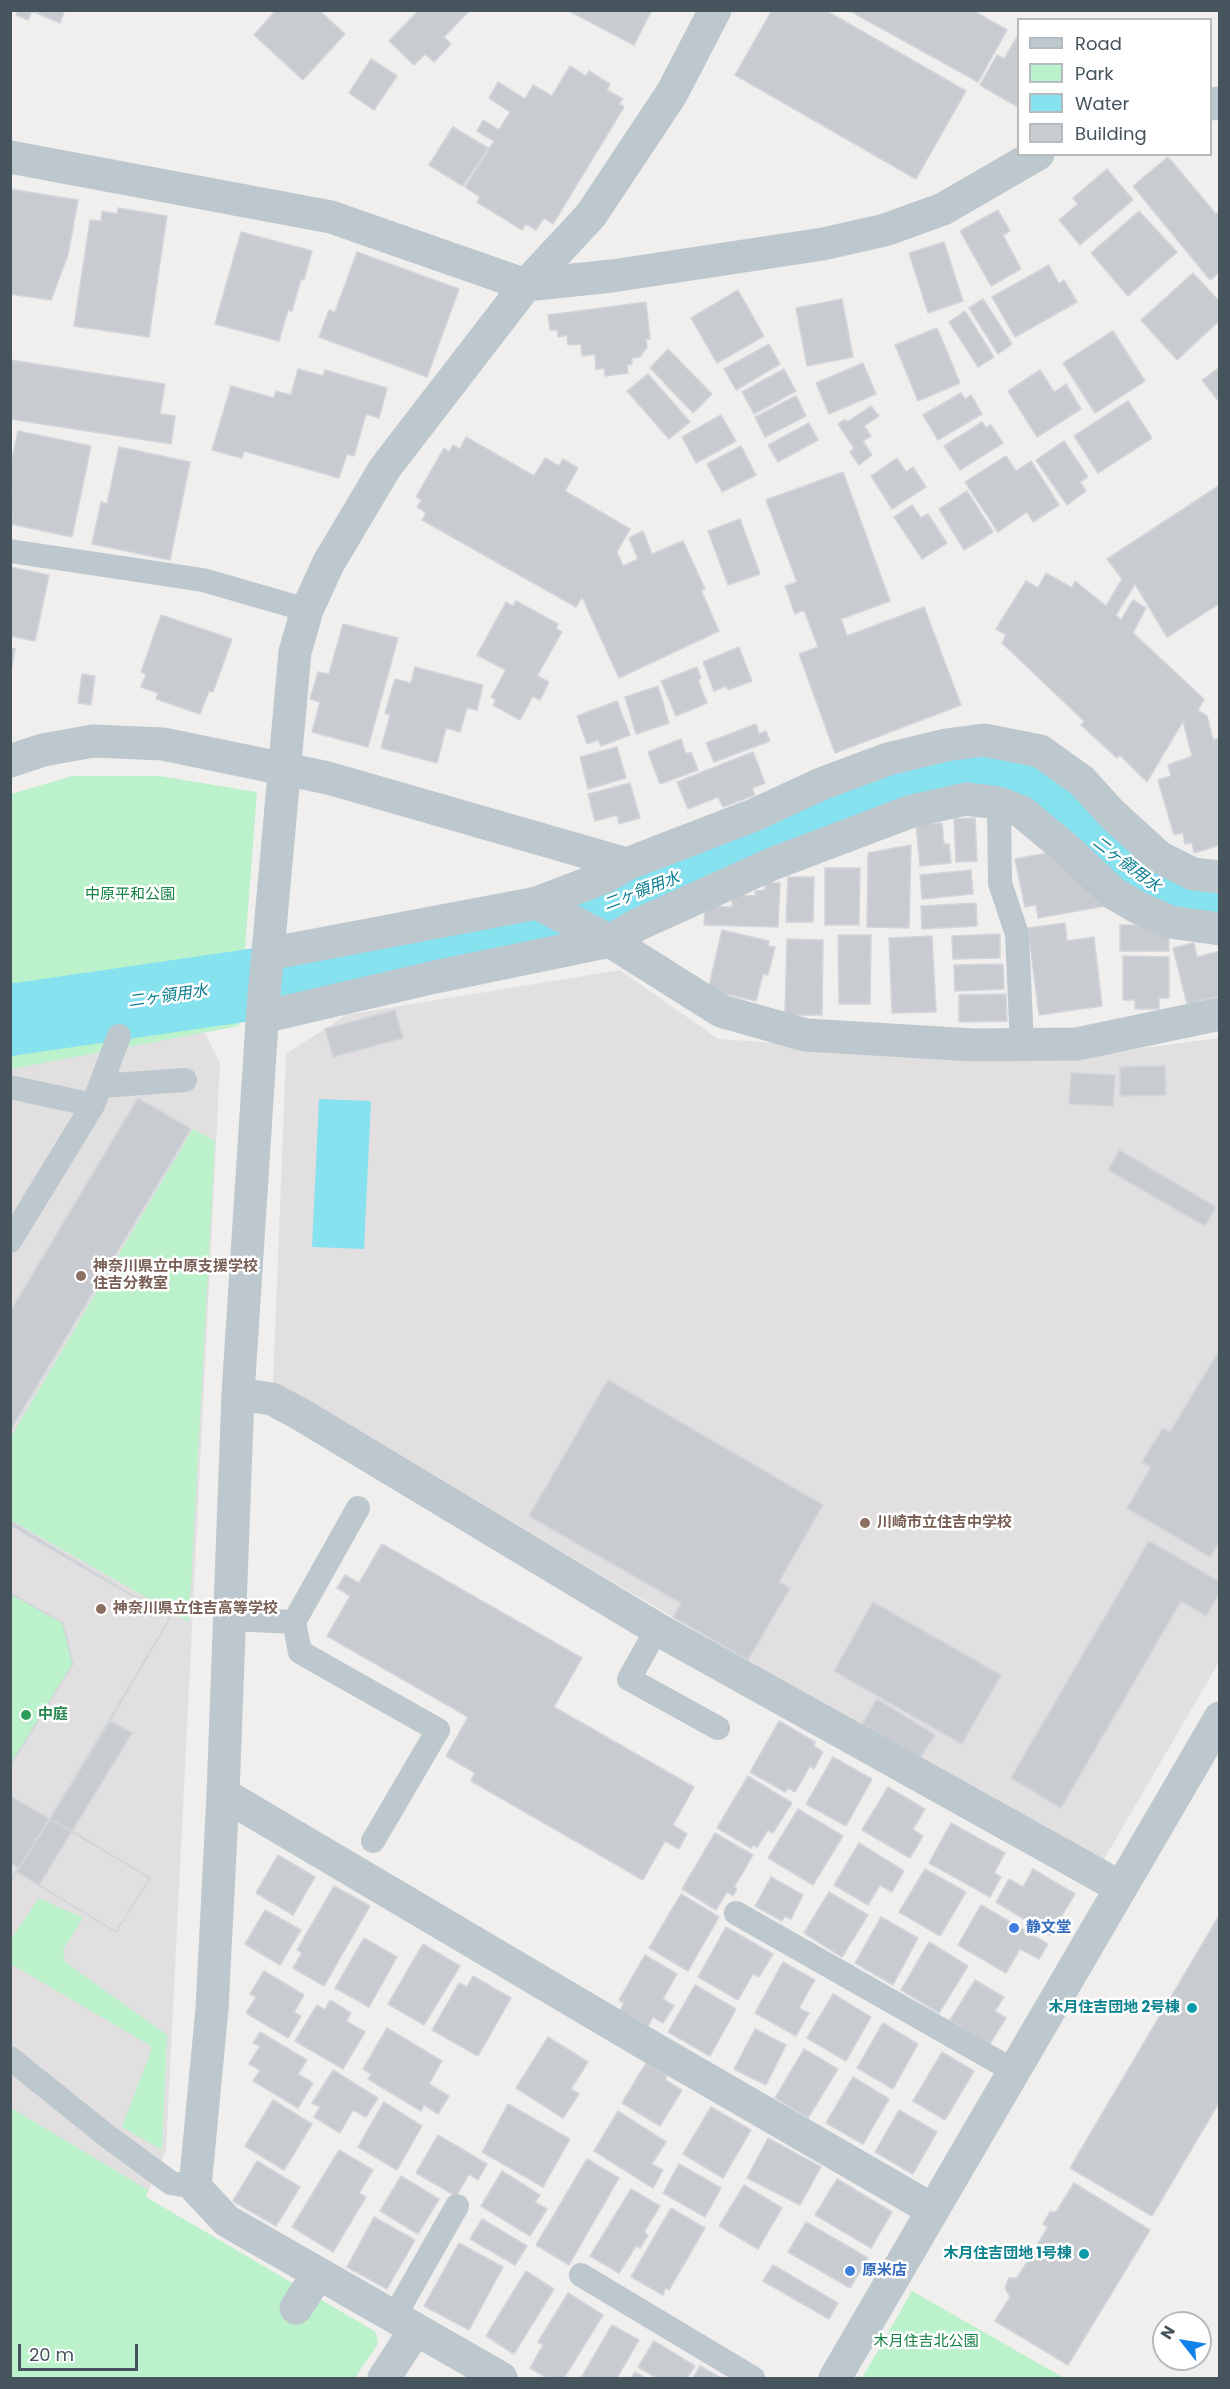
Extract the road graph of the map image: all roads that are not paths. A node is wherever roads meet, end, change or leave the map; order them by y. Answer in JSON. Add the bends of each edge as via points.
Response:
{"nodes":[{"id":1,"x":715,"y":10,"type":"edge"},
{"id":2,"x":1035,"y":156,"type":"edge"},
{"id":3,"x":10,"y":157,"type":"edge"},
{"id":4,"x":526,"y":285,"type":"junction"},
{"id":5,"x":10,"y":551,"type":"edge"},
{"id":6,"x":307,"y":610,"type":"junction"},
{"id":7,"x":10,"y":761,"type":"edge"},
{"id":8,"x":283,"y":770,"type":"junction"},
{"id":9,"x":999,"y":803,"type":"junction"},
{"id":10,"x":627,"y":864,"type":"junction"},
{"id":11,"x":1220,"y":877,"type":"edge"},
{"id":12,"x":537,"y":903,"type":"junction"},
{"id":13,"x":1220,"y":929,"type":"edge"},
{"id":14,"x":610,"y":941,"type":"junction"},
{"id":15,"x":268,"y":958,"type":"junction"},
{"id":16,"x":263,"y":1012,"type":"junction"},
{"id":17,"x":1220,"y":1014,"type":"edge"},
{"id":18,"x":119,"y":1036,"type":"dead end"},
{"id":19,"x":1022,"y":1045,"type":"junction"},
{"id":20,"x":186,"y":1080,"type":"dead end"},
{"id":21,"x":10,"y":1087,"type":"edge"},
{"id":22,"x":96,"y":1095,"type":"junction"},
{"id":23,"x":11,"y":1239,"type":"edge"},
{"id":24,"x":238,"y":1394,"type":"junction"},
{"id":25,"x":358,"y":1508,"type":"dead end"},
{"id":26,"x":230,"y":1619,"type":"junction"},
{"id":27,"x":294,"y":1622,"type":"junction"},
{"id":28,"x":657,"y":1629,"type":"junction"},
{"id":29,"x":1218,"y":1725,"type":"edge"},
{"id":30,"x":718,"y":1728,"type":"dead end"},
{"id":31,"x":224,"y":1794,"type":"junction"},
{"id":32,"x":373,"y":1841,"type":"dead end"},
{"id":33,"x":1120,"y":1887,"type":"junction"},
{"id":34,"x":736,"y":1913,"type":"dead end"},
{"id":35,"x":10,"y":2058,"type":"edge"},
{"id":36,"x":1014,"y":2071,"type":"junction"},
{"id":37,"x":195,"y":2187,"type":"junction"},
{"id":38,"x":457,"y":2206,"type":"dead end"},
{"id":39,"x":933,"y":2210,"type":"junction"},
{"id":40,"x":318,"y":2274,"type":"junction"},
{"id":41,"x":581,"y":2275,"type":"dead end"},
{"id":42,"x":296,"y":2308,"type":"dead end"},
{"id":43,"x":405,"y":2323,"type":"junction"},
{"id":44,"x":384,"y":2379,"type":"edge"},
{"id":45,"x":501,"y":2379,"type":"edge"},
{"id":46,"x":753,"y":2379,"type":"edge"},
{"id":47,"x":835,"y":2379,"type":"edge"}],
"edges":[{"from":1,"to":4,"type":"street","via":[[672,93],[591,215]]},
{"from":2,"to":4,"type":"street","via":[[943,209],[885,230],[823,244],[623,275]]},
{"from":3,"to":4,"type":"street","via":[[331,217]]},
{"from":4,"to":6,"type":"street","via":[[384,468],[328,564]]},
{"from":5,"to":6,"type":"lane","via":[[203,580]]},
{"from":6,"to":8,"type":"street","via":[[295,652]]},
{"from":7,"to":8,"type":"street","via":[[93,741],[163,744]]},
{"from":8,"to":10,"type":"street","via":[[328,778]]},
{"from":8,"to":15,"type":"street"},
{"from":9,"to":13,"type":"street","via":[[1022,812],[1113,893],[1137,908],[1170,922]]},
{"from":9,"to":14,"type":"street","via":[[966,799],[912,811],[772,864]]},
{"from":9,"to":19,"type":"lane","via":[[1000,883],[1017,934]]},
{"from":10,"to":11,"type":"street","via":[[888,759],[984,740],[1040,752],[1083,781],[1159,857],[1193,874]]},
{"from":10,"to":12,"type":"street","via":[[606,877]]},
{"from":12,"to":14,"type":"street"},
{"from":12,"to":15,"type":"street"},
{"from":14,"to":16,"type":"street"},
{"from":14,"to":19,"type":"street","via":[[721,1011],[806,1035],[974,1046]]},
{"from":15,"to":16,"type":"street"},
{"from":16,"to":24,"type":"street"},
{"from":17,"to":19,"type":"street","via":[[1077,1044]]},
{"from":18,"to":22,"type":"lane"},
{"from":20,"to":22,"type":"lane"},
{"from":21,"to":22,"type":"lane"},
{"from":22,"to":23,"type":"lane"},
{"from":24,"to":26,"type":"street"},
{"from":24,"to":28,"type":"street","via":[[272,1399],[300,1414]]},
{"from":25,"to":27,"type":"lane"},
{"from":26,"to":27,"type":"lane"},
{"from":26,"to":31,"type":"street"},
{"from":27,"to":32,"type":"lane","via":[[300,1652],[438,1730]]},
{"from":28,"to":30,"type":"lane","via":[[629,1679]]},
{"from":28,"to":33,"type":"street"},
{"from":29,"to":33,"type":"street"},
{"from":31,"to":37,"type":"street","via":[[212,2009]]},
{"from":31,"to":39,"type":"street"},
{"from":33,"to":36,"type":"street"},
{"from":34,"to":36,"type":"lane"},
{"from":35,"to":37,"type":"lane","via":[[171,2184]]},
{"from":36,"to":39,"type":"street"},
{"from":37,"to":40,"type":"street","via":[[228,2221]]},
{"from":38,"to":43,"type":"lane"},
{"from":39,"to":47,"type":"street"},
{"from":40,"to":42,"type":"street"},
{"from":40,"to":43,"type":"street"},
{"from":41,"to":46,"type":"lane"},
{"from":43,"to":44,"type":"street"},
{"from":43,"to":45,"type":"street"}]}
